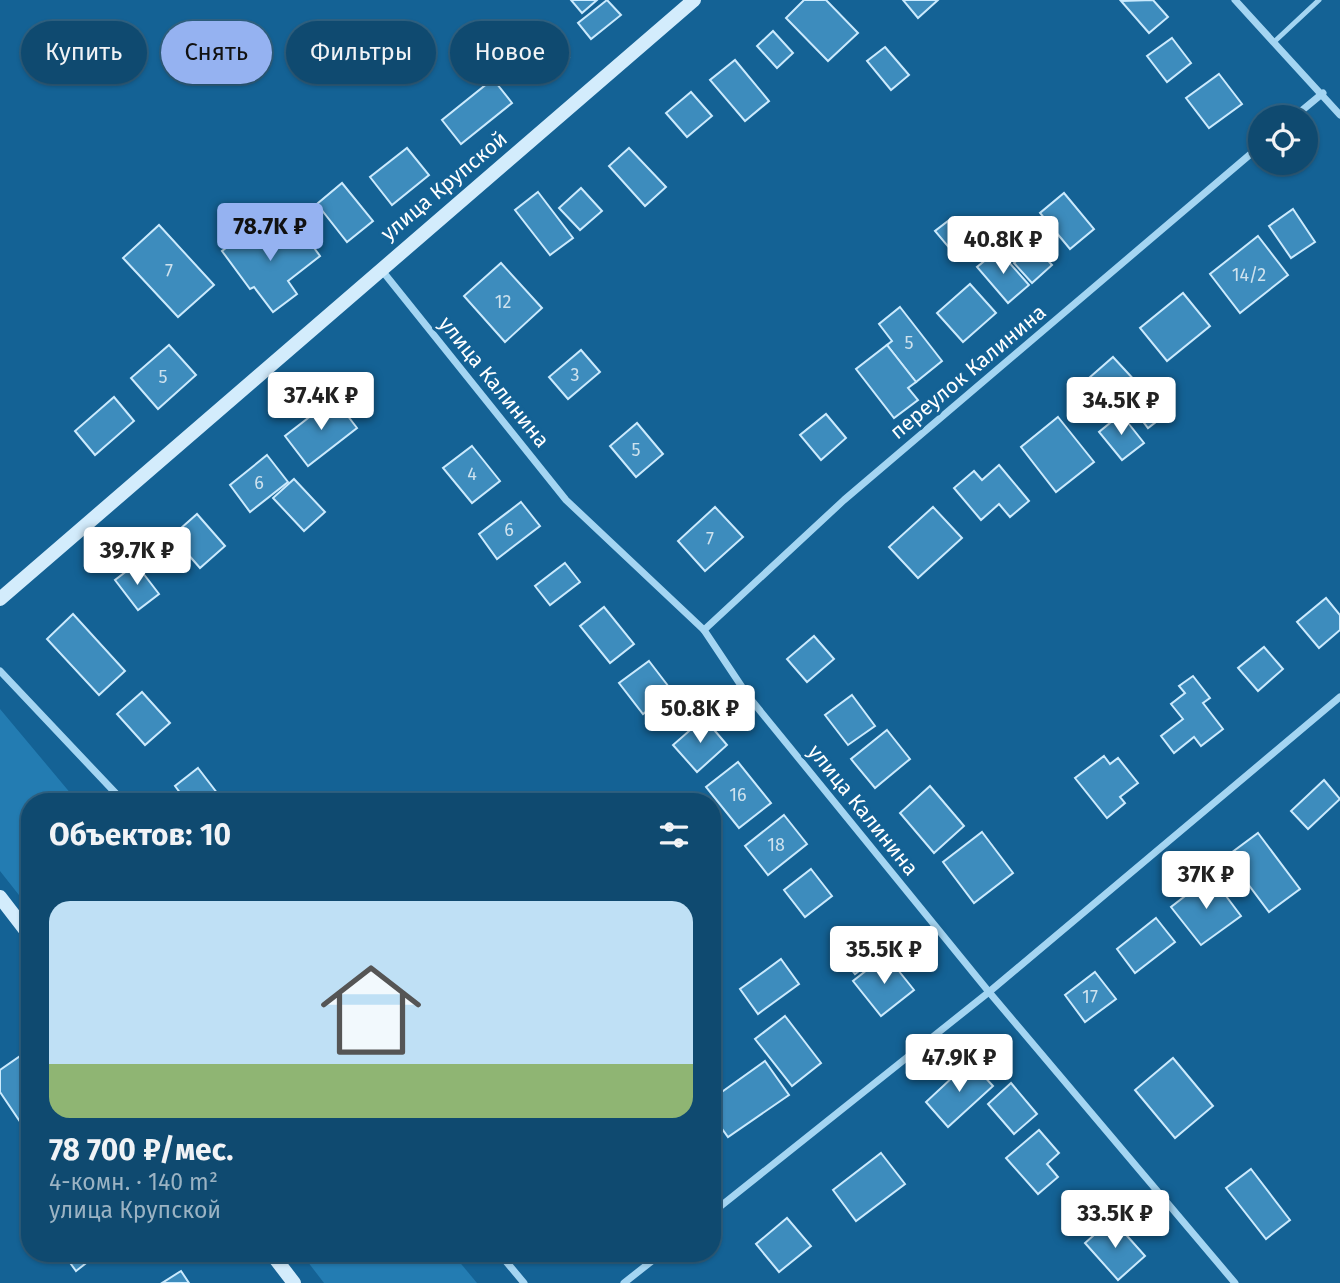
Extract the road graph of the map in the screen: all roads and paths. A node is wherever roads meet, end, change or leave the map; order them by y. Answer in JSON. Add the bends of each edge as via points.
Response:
{"nodes":[{"id":1,"x":694,"y":0,"type":"edge"},
{"id":2,"x":1235,"y":0,"type":"edge"},
{"id":3,"x":1319,"y":0,"type":"edge"},
{"id":4,"x":1274,"y":42,"type":"junction"},
{"id":5,"x":1322,"y":93,"type":"junction"},
{"id":6,"x":1308,"y":105,"type":"edge"},
{"id":7,"x":1340,"y":115,"type":"edge"},
{"id":8,"x":1248,"y":156,"type":"edge"},
{"id":9,"x":380,"y":268,"type":"junction"},
{"id":10,"x":0,"y":599,"type":"edge"},
{"id":11,"x":704,"y":631,"type":"junction"},
{"id":12,"x":0,"y":671,"type":"edge"},
{"id":13,"x":1340,"y":696,"type":"edge"},
{"id":14,"x":115,"y":793,"type":"edge"},
{"id":15,"x":0,"y":897,"type":"edge"},
{"id":16,"x":21,"y":924,"type":"edge"},
{"id":17,"x":989,"y":992,"type":"junction"},
{"id":18,"x":721,"y":1206,"type":"edge"},
{"id":19,"x":278,"y":1262,"type":"edge"},
{"id":20,"x":506,"y":1262,"type":"edge"},
{"id":21,"x":651,"y":1262,"type":"edge"},
{"id":22,"x":294,"y":1283,"type":"edge"},
{"id":23,"x":524,"y":1283,"type":"edge"},
{"id":24,"x":624,"y":1283,"type":"edge"},
{"id":25,"x":1235,"y":1283,"type":"edge"}],
"edges":[{"from":1,"to":9,"type":"street","name":"улица Крупской"},
{"from":2,"to":4,"type":"street"},
{"from":3,"to":4,"type":"lane"},
{"from":4,"to":5,"type":"street"},
{"from":5,"to":6,"type":"street"},
{"from":5,"to":7,"type":"street"},
{"from":8,"to":11,"type":"street","name":"переулок Калинина","via":[[844,500]]},
{"from":9,"to":10,"type":"street","name":"улица Крупской"},
{"from":9,"to":11,"type":"street","name":"улица Калинина","via":[[566,500]]},
{"from":11,"to":17,"type":"street","name":"улица Калинина","via":[[748,696]]},
{"from":12,"to":14,"type":"street"},
{"from":13,"to":17,"type":"street"},
{"from":15,"to":16,"type":"street"},
{"from":17,"to":18,"type":"street"},
{"from":17,"to":25,"type":"street","name":"улица Калинина"},
{"from":19,"to":22,"type":"street"},
{"from":20,"to":23,"type":"street"},
{"from":21,"to":24,"type":"street"}]}
